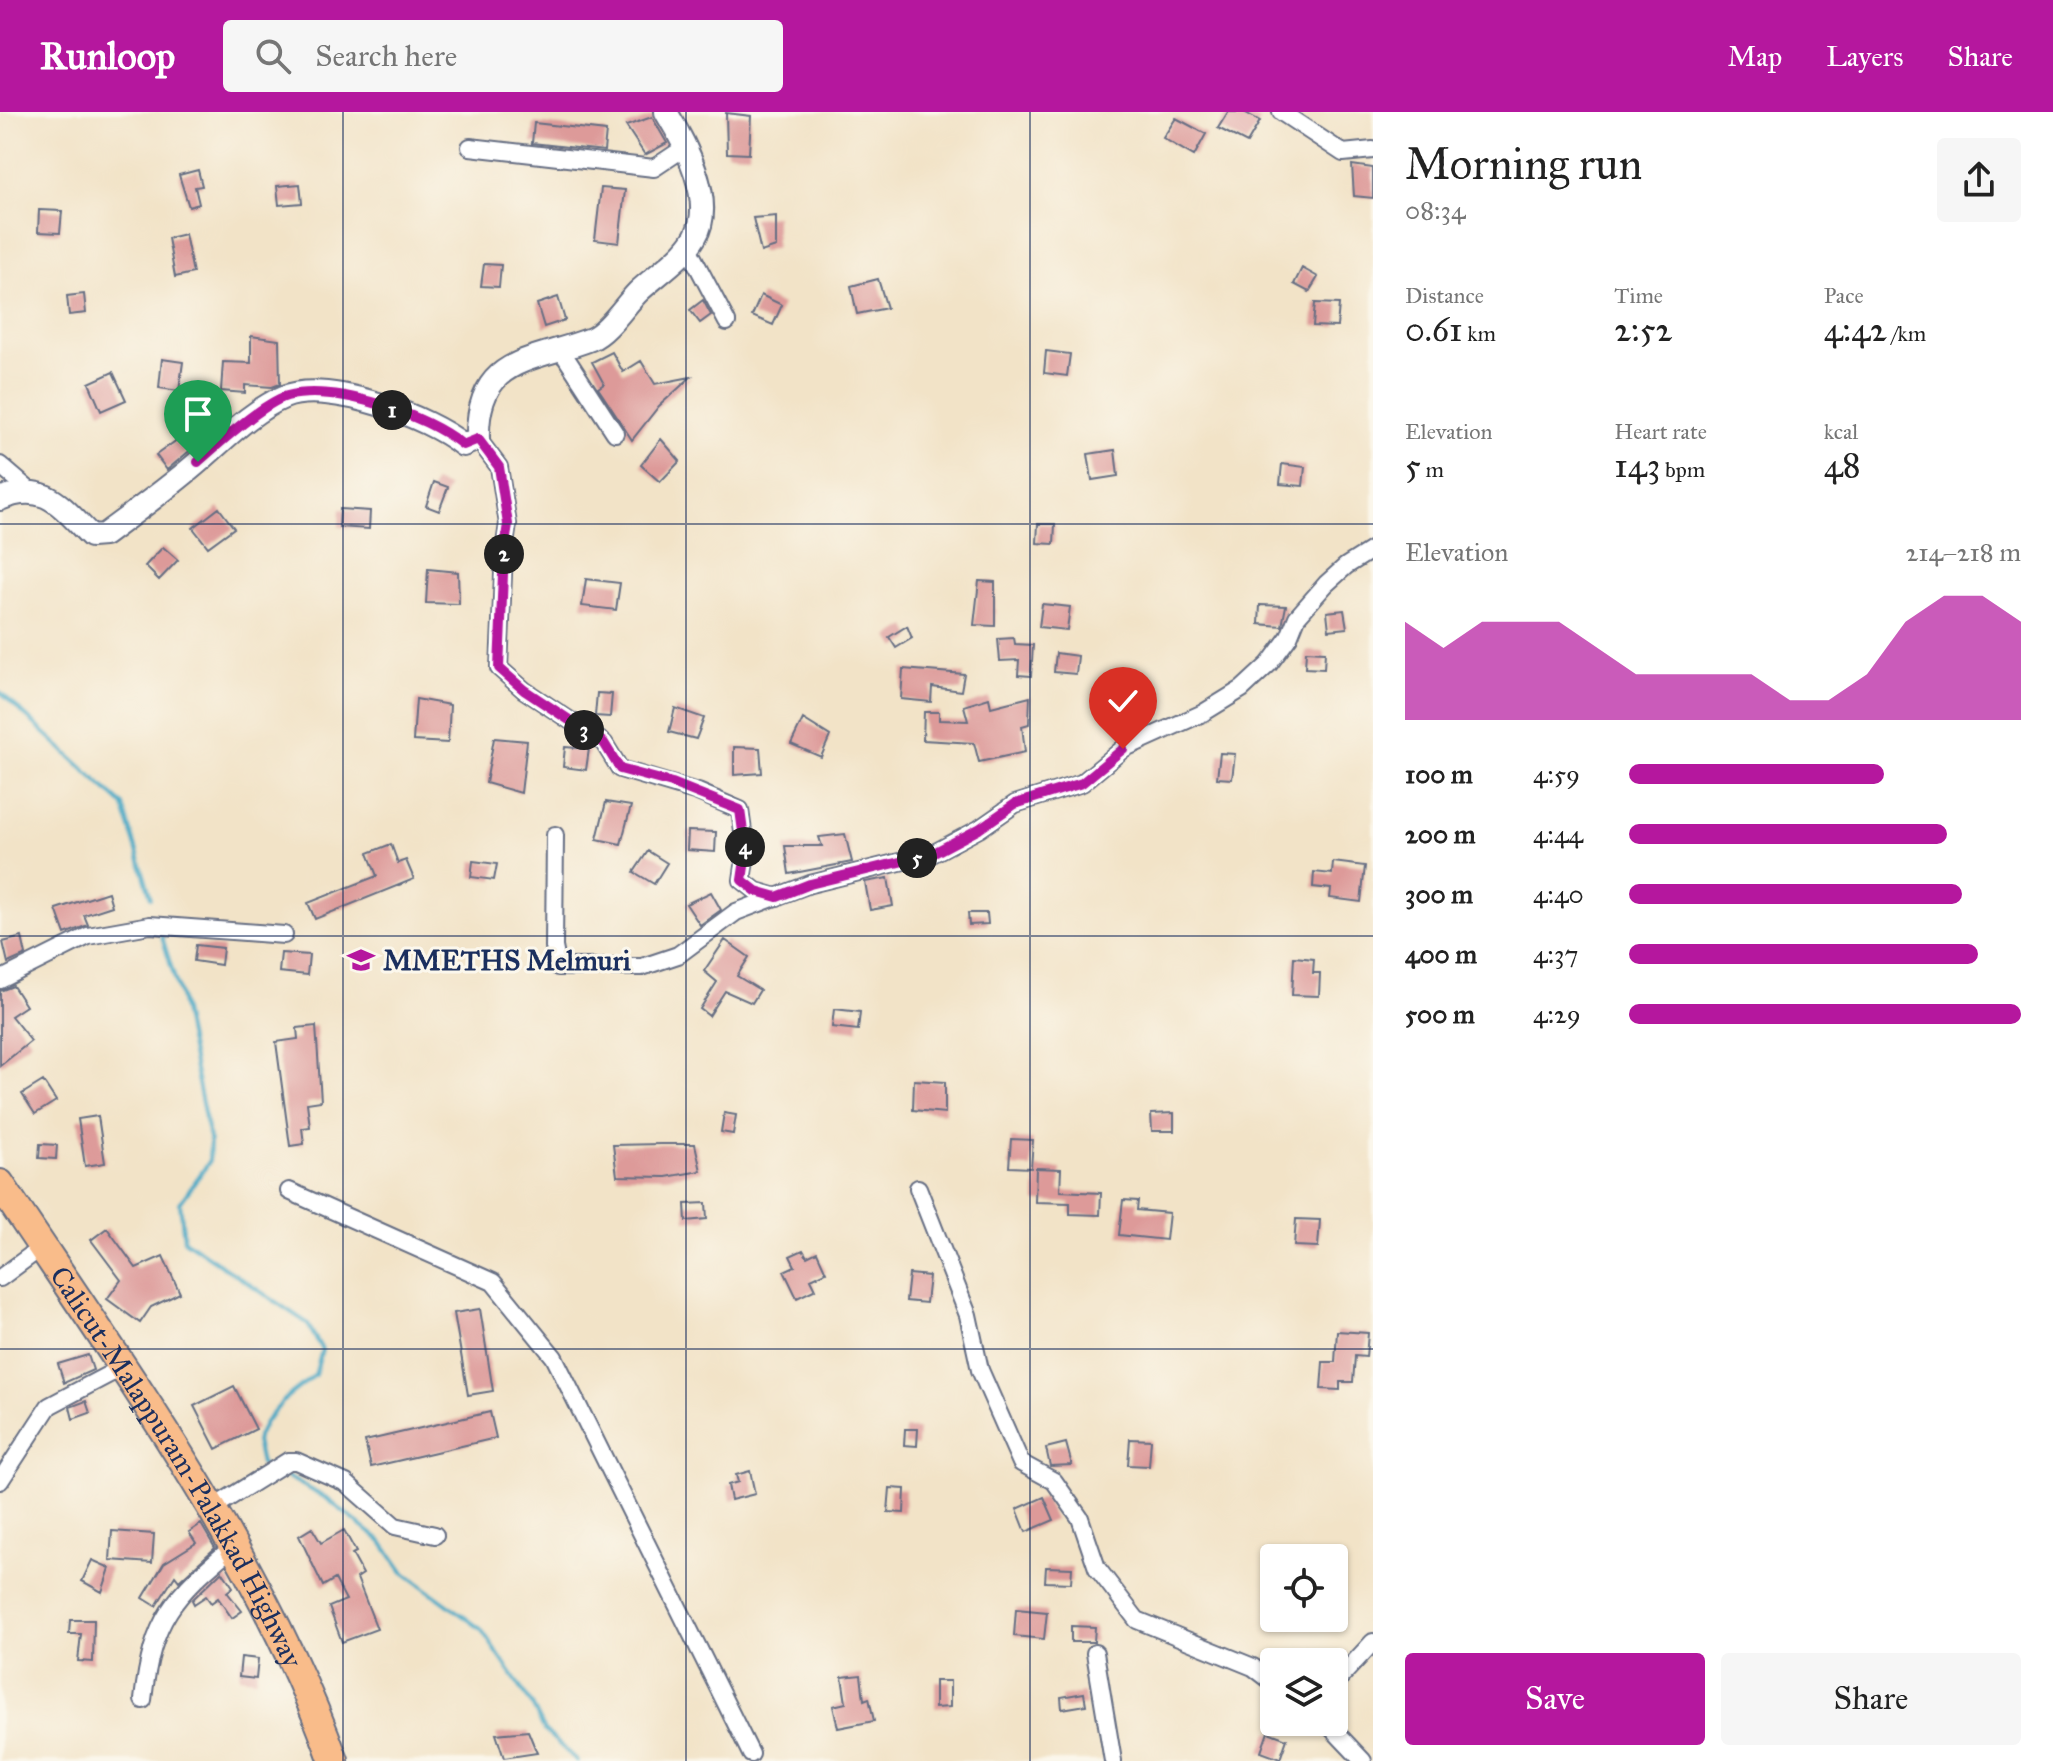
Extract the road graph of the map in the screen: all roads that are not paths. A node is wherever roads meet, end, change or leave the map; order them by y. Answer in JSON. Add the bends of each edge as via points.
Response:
{"nodes":[{"id":1,"x":1281,"y":112,"type":"edge"},
{"id":2,"x":670,"y":113,"type":"edge"},
{"id":3,"x":470,"y":147,"type":"dead end"},
{"id":4,"x":684,"y":148,"type":"junction"},
{"id":5,"x":1373,"y":150,"type":"edge"},
{"id":6,"x":687,"y":246,"type":"junction"},
{"id":7,"x":727,"y":322,"type":"dead end"},
{"id":8,"x":559,"y":347,"type":"junction"},
{"id":9,"x":615,"y":433,"type":"dead end"},
{"id":10,"x":478,"y":439,"type":"junction"},
{"id":11,"x":0,"y":465,"type":"edge"},
{"id":12,"x":28,"y":489,"type":"junction"},
{"id":13,"x":0,"y":499,"type":"edge"},
{"id":14,"x":1373,"y":549,"type":"edge"},
{"id":15,"x":555,"y":835,"type":"dead end"},
{"id":16,"x":777,"y":897,"type":"junction"},
{"id":17,"x":284,"y":935,"type":"dead end"},
{"id":18,"x":0,"y":980,"type":"edge"},
{"id":19,"x":0,"y":1184,"type":"edge"},
{"id":20,"x":918,"y":1188,"type":"dead end"},
{"id":21,"x":289,"y":1191,"type":"dead end"},
{"id":22,"x":42,"y":1247,"type":"junction"},
{"id":23,"x":0,"y":1278,"type":"edge"},
{"id":24,"x":121,"y":1368,"type":"junction"},
{"id":25,"x":0,"y":1481,"type":"edge"},
{"id":26,"x":219,"y":1504,"type":"junction"},
{"id":27,"x":435,"y":1535,"type":"dead end"},
{"id":28,"x":234,"y":1546,"type":"junction"},
{"id":29,"x":1373,"y":1642,"type":"edge"},
{"id":30,"x":1095,"y":1653,"type":"dead end"},
{"id":31,"x":1348,"y":1669,"type":"edge"},
{"id":32,"x":1260,"y":1672,"type":"edge"},
{"id":33,"x":143,"y":1700,"type":"dead end"},
{"id":34,"x":1339,"y":1736,"type":"edge"},
{"id":35,"x":751,"y":1754,"type":"dead end"},
{"id":36,"x":334,"y":1761,"type":"edge"},
{"id":37,"x":1113,"y":1761,"type":"edge"},
{"id":38,"x":1363,"y":1761,"type":"edge"}],
"edges":[{"from":1,"to":5,"type":"street","via":[[1343,153]]},
{"from":2,"to":4,"type":"street"},
{"from":3,"to":4,"type":"street","via":[[654,168]]},
{"from":4,"to":6,"type":"street","via":[[702,191],[697,235]]},
{"from":6,"to":7,"type":"street"},
{"from":6,"to":8,"type":"street","via":[[594,338]]},
{"from":8,"to":9,"type":"street"},
{"from":8,"to":10,"type":"street","via":[[503,371],[482,398]]},
{"from":10,"to":12,"type":"street","via":[[463,445],[446,431],[344,396],[285,396],[104,535],[91,536],[63,509]]},
{"from":10,"to":16,"type":"street","via":[[499,467],[508,524],[499,668],[604,743],[620,769],[740,810],[746,853],[742,880]]},
{"from":11,"to":12,"type":"street"},
{"from":12,"to":13,"type":"street"},
{"from":14,"to":16,"type":"street","via":[[1326,584],[1297,617],[1269,664],[1203,713],[1123,749],[1082,783],[1015,804],[932,854]]},
{"from":15,"to":16,"type":"street","via":[[558,967],[642,967],[678,955],[736,912]]},
{"from":17,"to":18,"type":"street","via":[[150,925],[88,936]]},
{"from":19,"to":22,"type":"highway","name":"Calicut-Malappuram-Palakkad Highway"},
{"from":20,"to":32,"type":"street","via":[[968,1315],[980,1370],[1021,1463],[1054,1481],[1080,1518],[1097,1568],[1137,1620]]},
{"from":21,"to":35,"type":"street","via":[[493,1282],[554,1357]]},
{"from":22,"to":23,"type":"street"},
{"from":22,"to":24,"type":"highway","name":"Calicut-Malappuram-Palakkad Highway"},
{"from":24,"to":25,"type":"street","via":[[49,1406]]},
{"from":24,"to":26,"type":"highway","name":"Calicut-Malappuram-Palakkad Highway"},
{"from":26,"to":27,"type":"street","via":[[296,1461],[346,1483],[395,1526]]},
{"from":26,"to":28,"type":"highway","name":"Calicut-Malappuram-Palakkad Highway"},
{"from":28,"to":33,"type":"street","via":[[187,1584],[170,1606],[147,1662]]},
{"from":28,"to":36,"type":"highway","name":"Calicut-Malappuram-Palakkad Highway","via":[[288,1646]]},
{"from":29,"to":31,"type":"street"},
{"from":30,"to":37,"type":"street"},
{"from":34,"to":38,"type":"street"}]}
